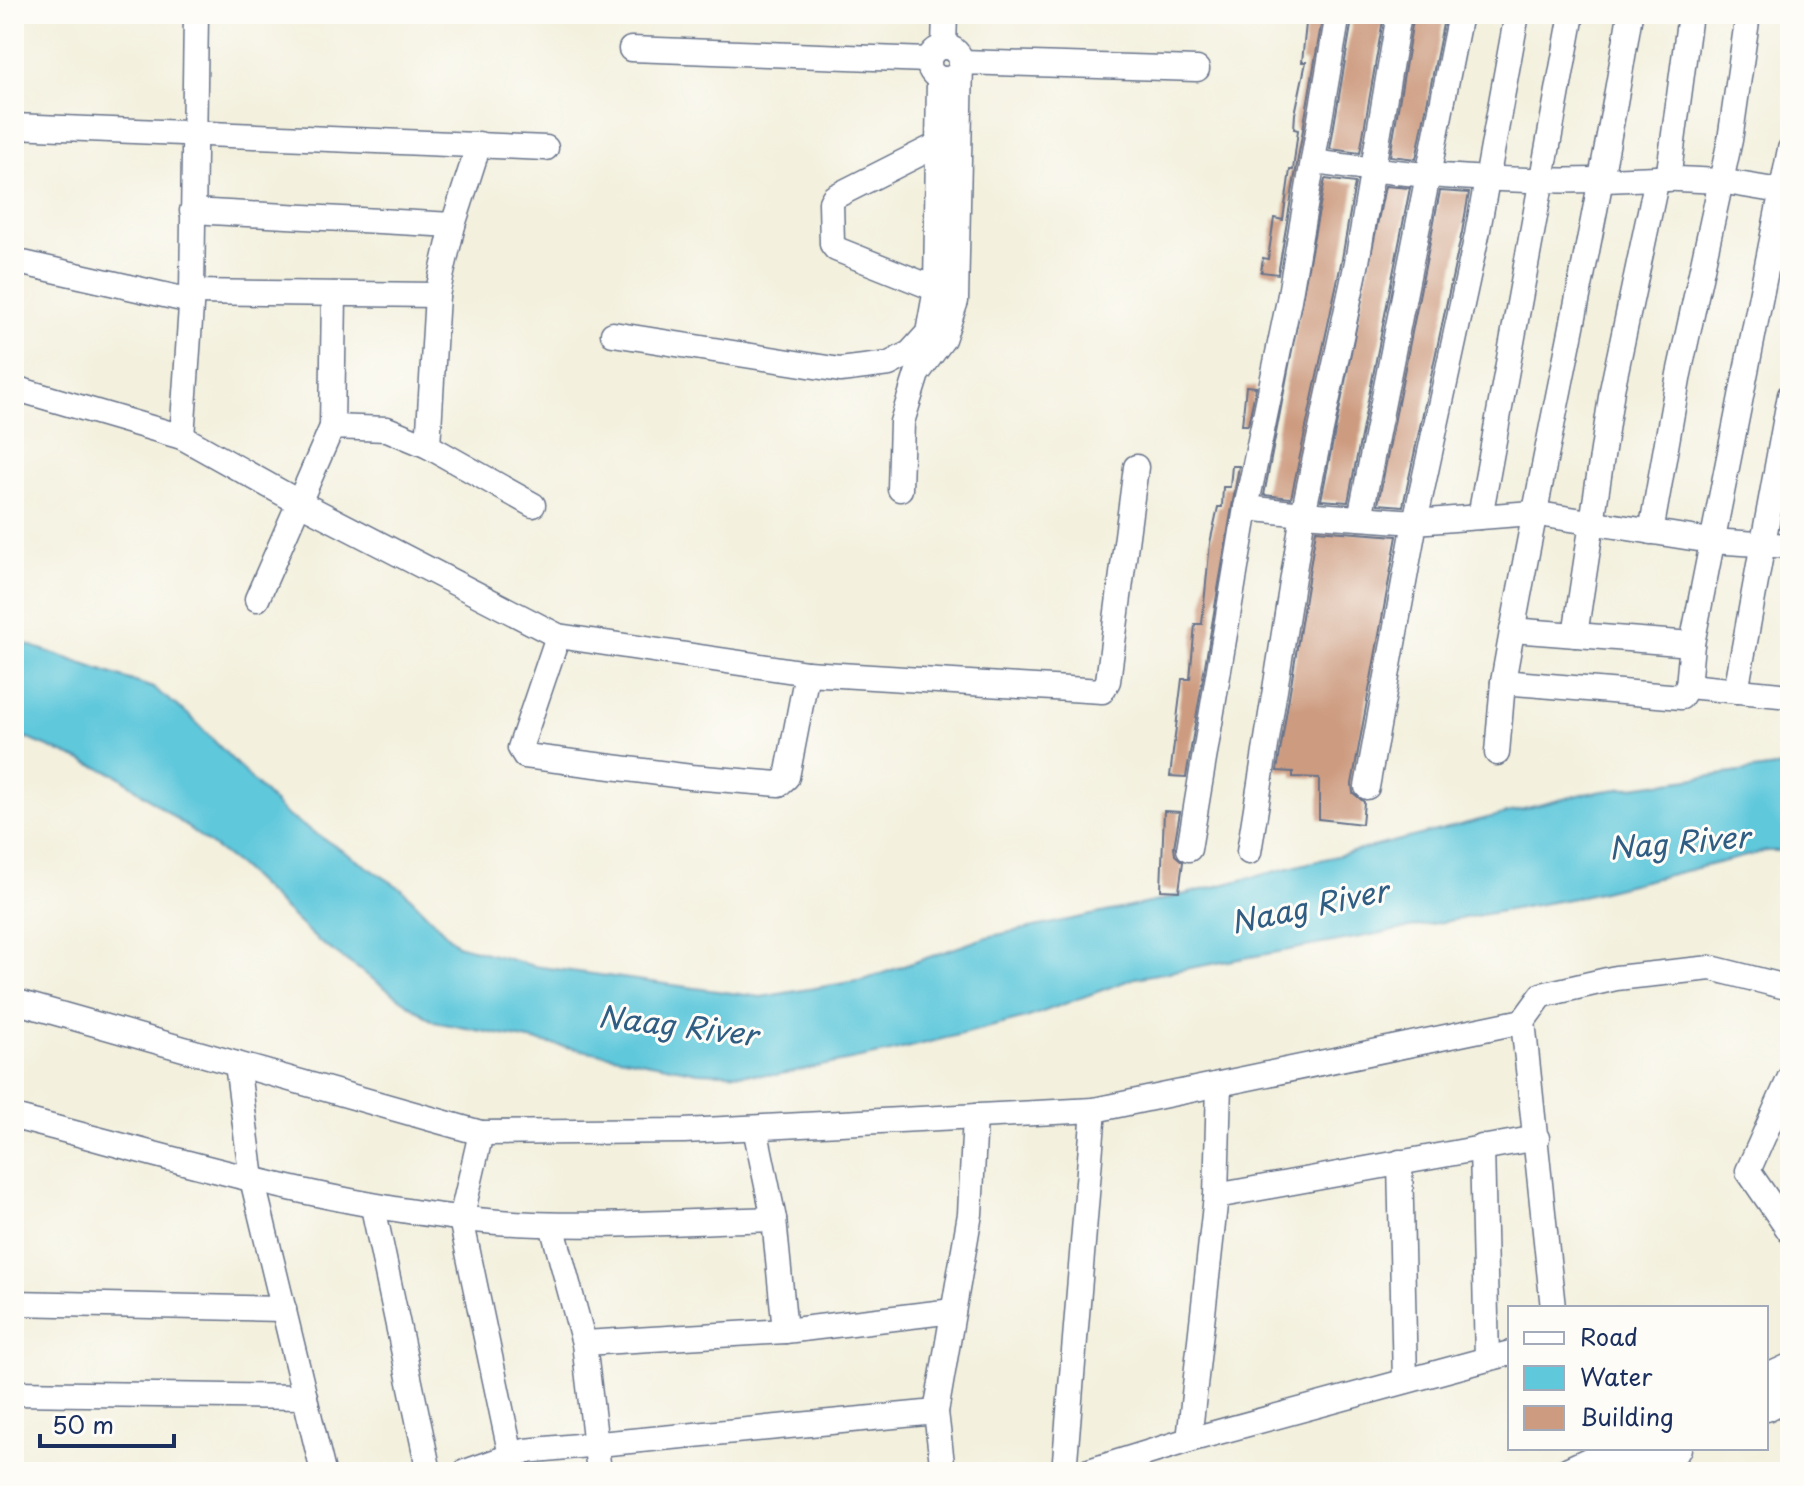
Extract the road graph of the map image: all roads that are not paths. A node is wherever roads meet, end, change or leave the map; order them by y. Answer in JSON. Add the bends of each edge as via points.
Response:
{"nodes":[{"id":1,"x":196,"y":14,"type":"edge"},
{"id":2,"x":945,"y":14,"type":"edge"},
{"id":3,"x":1338,"y":14,"type":"edge"},
{"id":4,"x":1399,"y":14,"type":"edge"},
{"id":5,"x":1460,"y":14,"type":"edge"},
{"id":6,"x":1517,"y":14,"type":"edge"},
{"id":7,"x":1572,"y":14,"type":"edge"},
{"id":8,"x":1630,"y":14,"type":"edge"},
{"id":9,"x":1690,"y":14,"type":"edge"},
{"id":10,"x":1748,"y":14,"type":"edge"},
{"id":11,"x":631,"y":49,"type":"dead end"},
{"id":12,"x":943,"y":62,"type":"junction"},
{"id":13,"x":1197,"y":69,"type":"dead end"},
{"id":14,"x":14,"y":126,"type":"edge"},
{"id":15,"x":193,"y":131,"type":"junction"},
{"id":16,"x":479,"y":144,"type":"junction"},
{"id":17,"x":937,"y":145,"type":"junction"},
{"id":18,"x":546,"y":148,"type":"dead end"},
{"id":19,"x":1790,"y":149,"type":"edge"},
{"id":20,"x":1314,"y":162,"type":"junction"},
{"id":21,"x":1374,"y":171,"type":"junction"},
{"id":22,"x":1427,"y":175,"type":"junction"},
{"id":23,"x":1487,"y":178,"type":"junction"},
{"id":24,"x":1662,"y":178,"type":"junction"},
{"id":25,"x":1543,"y":181,"type":"junction"},
{"id":26,"x":1601,"y":181,"type":"junction"},
{"id":27,"x":1720,"y":181,"type":"junction"},
{"id":28,"x":1780,"y":191,"type":"junction"},
{"id":29,"x":192,"y":211,"type":"junction"},
{"id":30,"x":453,"y":225,"type":"junction"},
{"id":31,"x":14,"y":261,"type":"edge"},
{"id":32,"x":936,"y":289,"type":"junction"},
{"id":33,"x":334,"y":294,"type":"junction"},
{"id":34,"x":437,"y":295,"type":"junction"},
{"id":35,"x":191,"y":297,"type":"junction"},
{"id":36,"x":613,"y":334,"type":"dead end"},
{"id":37,"x":14,"y":388,"type":"edge"},
{"id":38,"x":1790,"y":395,"type":"edge"},
{"id":39,"x":332,"y":427,"type":"junction"},
{"id":40,"x":182,"y":437,"type":"junction"},
{"id":41,"x":428,"y":446,"type":"junction"},
{"id":42,"x":1136,"y":467,"type":"dead end"},
{"id":43,"x":900,"y":489,"type":"dead end"},
{"id":44,"x":302,"y":504,"type":"junction"},
{"id":45,"x":533,"y":505,"type":"dead end"},
{"id":46,"x":1246,"y":508,"type":"junction"},
{"id":47,"x":1532,"y":513,"type":"junction"},
{"id":48,"x":1303,"y":514,"type":"junction"},
{"id":49,"x":1480,"y":517,"type":"junction"},
{"id":50,"x":1360,"y":518,"type":"junction"},
{"id":51,"x":1415,"y":522,"type":"junction"},
{"id":52,"x":1591,"y":523,"type":"junction"},
{"id":53,"x":1651,"y":532,"type":"junction"},
{"id":54,"x":1711,"y":541,"type":"junction"},
{"id":55,"x":1762,"y":545,"type":"junction"},
{"id":56,"x":1790,"y":546,"type":"edge"},
{"id":57,"x":257,"y":599,"type":"dead end"},
{"id":58,"x":1512,"y":630,"type":"junction"},
{"id":59,"x":1575,"y":635,"type":"junction"},
{"id":60,"x":558,"y":636,"type":"junction"},
{"id":61,"x":1692,"y":644,"type":"junction"},
{"id":62,"x":807,"y":673,"type":"junction"},
{"id":63,"x":1503,"y":682,"type":"junction"},
{"id":64,"x":1688,"y":686,"type":"junction"},
{"id":65,"x":1736,"y":691,"type":"junction"},
{"id":66,"x":1790,"y":696,"type":"edge"},
{"id":67,"x":1497,"y":753,"type":"dead end"},
{"id":68,"x":1367,"y":787,"type":"dead end"},
{"id":69,"x":1189,"y":849,"type":"dead end"},
{"id":70,"x":1249,"y":852,"type":"dead end"},
{"id":71,"x":1790,"y":988,"type":"edge"},
{"id":72,"x":14,"y":1001,"type":"edge"},
{"id":73,"x":1523,"y":1021,"type":"junction"},
{"id":74,"x":237,"y":1064,"type":"junction"},
{"id":75,"x":1790,"y":1077,"type":"edge"},
{"id":76,"x":1219,"y":1084,"type":"junction"},
{"id":77,"x":1094,"y":1110,"type":"junction"},
{"id":78,"x":975,"y":1116,"type":"junction"},
{"id":79,"x":14,"y":1117,"type":"edge"},
{"id":80,"x":755,"y":1128,"type":"junction"},
{"id":81,"x":481,"y":1133,"type":"junction"},
{"id":82,"x":1537,"y":1138,"type":"junction"},
{"id":83,"x":1482,"y":1147,"type":"junction"},
{"id":84,"x":1400,"y":1162,"type":"junction"},
{"id":85,"x":252,"y":1179,"type":"junction"},
{"id":86,"x":1216,"y":1196,"type":"junction"},
{"id":87,"x":373,"y":1207,"type":"junction"},
{"id":88,"x":461,"y":1219,"type":"junction"},
{"id":89,"x":774,"y":1219,"type":"junction"},
{"id":90,"x":552,"y":1225,"type":"junction"},
{"id":91,"x":1790,"y":1232,"type":"edge"},
{"id":92,"x":14,"y":1303,"type":"edge"},
{"id":93,"x":1553,"y":1306,"type":"edge"},
{"id":94,"x":284,"y":1309,"type":"junction"},
{"id":95,"x":953,"y":1311,"type":"junction"},
{"id":96,"x":785,"y":1331,"type":"junction"},
{"id":97,"x":584,"y":1343,"type":"junction"},
{"id":98,"x":1499,"y":1356,"type":"edge"},
{"id":99,"x":1790,"y":1369,"type":"edge"},
{"id":100,"x":1768,"y":1379,"type":"edge"},
{"id":101,"x":1405,"y":1381,"type":"junction"},
{"id":102,"x":14,"y":1393,"type":"edge"},
{"id":103,"x":1790,"y":1394,"type":"edge"},
{"id":104,"x":305,"y":1397,"type":"junction"},
{"id":105,"x":1768,"y":1405,"type":"edge"},
{"id":106,"x":936,"y":1412,"type":"junction"},
{"id":107,"x":1189,"y":1440,"type":"junction"},
{"id":108,"x":597,"y":1444,"type":"junction"},
{"id":109,"x":1617,"y":1450,"type":"edge"},
{"id":110,"x":1672,"y":1450,"type":"edge"},
{"id":111,"x":511,"y":1456,"type":"junction"},
{"id":112,"x":323,"y":1472,"type":"edge"},
{"id":113,"x":429,"y":1472,"type":"edge"},
{"id":114,"x":465,"y":1472,"type":"edge"},
{"id":115,"x":599,"y":1472,"type":"edge"},
{"id":116,"x":943,"y":1472,"type":"edge"},
{"id":117,"x":1064,"y":1472,"type":"edge"},
{"id":118,"x":1086,"y":1472,"type":"edge"},
{"id":119,"x":1569,"y":1472,"type":"edge"},
{"id":120,"x":1623,"y":1472,"type":"edge"}],
"edges":[{"from":1,"to":15,"type":"street"},
{"from":2,"to":12,"type":"street"},
{"from":3,"to":20,"type":"street"},
{"from":4,"to":21,"type":"street"},
{"from":5,"to":22,"type":"street"},
{"from":6,"to":23,"type":"street"},
{"from":7,"to":25,"type":"street"},
{"from":8,"to":26,"type":"street"},
{"from":9,"to":24,"type":"street"},
{"from":10,"to":27,"type":"street"},
{"from":11,"to":12,"type":"street"},
{"from":12,"to":13,"type":"street"},
{"from":12,"to":17,"type":"street"},
{"from":12,"to":43,"type":"street","via":[[956,301],[943,339],[917,374],[902,422]]},
{"from":14,"to":15,"type":"street"},
{"from":15,"to":16,"type":"street"},
{"from":15,"to":29,"type":"street"},
{"from":16,"to":18,"type":"street"},
{"from":16,"to":30,"type":"street"},
{"from":17,"to":32,"type":"street"},
{"from":17,"to":32,"type":"street","via":[[831,202],[836,249]]},
{"from":19,"to":28,"type":"street"},
{"from":20,"to":21,"type":"street"},
{"from":20,"to":46,"type":"street"},
{"from":21,"to":22,"type":"street"},
{"from":21,"to":48,"type":"street"},
{"from":22,"to":23,"type":"street"},
{"from":22,"to":50,"type":"street"},
{"from":23,"to":25,"type":"street"},
{"from":23,"to":51,"type":"street"},
{"from":24,"to":26,"type":"street"},
{"from":24,"to":27,"type":"street"},
{"from":24,"to":52,"type":"street","via":[[1612,390]]},
{"from":25,"to":26,"type":"street"},
{"from":25,"to":49,"type":"street"},
{"from":26,"to":47,"type":"street"},
{"from":27,"to":28,"type":"street"},
{"from":27,"to":53,"type":"street"},
{"from":28,"to":54,"type":"street"},
{"from":29,"to":30,"type":"street"},
{"from":29,"to":35,"type":"street"},
{"from":30,"to":34,"type":"street"},
{"from":31,"to":35,"type":"street"},
{"from":32,"to":36,"type":"street","via":[[928,333],[910,353],[889,364],[840,370]]},
{"from":33,"to":34,"type":"street"},
{"from":33,"to":35,"type":"street"},
{"from":33,"to":39,"type":"street"},
{"from":34,"to":41,"type":"street"},
{"from":35,"to":40,"type":"street"},
{"from":37,"to":40,"type":"street"},
{"from":38,"to":55,"type":"street"},
{"from":39,"to":41,"type":"street","via":[[387,429]]},
{"from":39,"to":44,"type":"street"},
{"from":40,"to":44,"type":"street"},
{"from":41,"to":45,"type":"street"},
{"from":42,"to":62,"type":"street","via":[[1108,681],[1102,691]]},
{"from":44,"to":57,"type":"street"},
{"from":44,"to":60,"type":"street"},
{"from":46,"to":48,"type":"street"},
{"from":46,"to":69,"type":"street"},
{"from":47,"to":49,"type":"street"},
{"from":47,"to":52,"type":"street"},
{"from":47,"to":58,"type":"street"},
{"from":48,"to":50,"type":"street"},
{"from":48,"to":70,"type":"street"},
{"from":49,"to":51,"type":"street"},
{"from":50,"to":51,"type":"street"},
{"from":51,"to":68,"type":"street"},
{"from":52,"to":53,"type":"street"},
{"from":52,"to":59,"type":"street"},
{"from":53,"to":54,"type":"street"},
{"from":54,"to":55,"type":"street"},
{"from":54,"to":61,"type":"street"},
{"from":55,"to":56,"type":"street"},
{"from":55,"to":65,"type":"street"},
{"from":58,"to":59,"type":"street"},
{"from":58,"to":63,"type":"street"},
{"from":59,"to":61,"type":"street"},
{"from":60,"to":62,"type":"street"},
{"from":60,"to":62,"type":"street","via":[[520,748],[525,756],[779,784],[787,777]]},
{"from":61,"to":64,"type":"street"},
{"from":63,"to":64,"type":"street","via":[[1681,697]]},
{"from":63,"to":67,"type":"street"},
{"from":64,"to":65,"type":"street"},
{"from":65,"to":66,"type":"street"},
{"from":71,"to":73,"type":"street","via":[[1711,968],[1616,978],[1542,995]]},
{"from":72,"to":74,"type":"street"},
{"from":73,"to":76,"type":"street"},
{"from":73,"to":82,"type":"street"},
{"from":74,"to":81,"type":"street"},
{"from":74,"to":85,"type":"street"},
{"from":75,"to":91,"type":"street","via":[[1748,1171]]},
{"from":76,"to":77,"type":"street"},
{"from":76,"to":86,"type":"street"},
{"from":77,"to":78,"type":"street"},
{"from":77,"to":117,"type":"street"},
{"from":78,"to":80,"type":"street"},
{"from":78,"to":95,"type":"street","via":[[970,1214]]},
{"from":79,"to":85,"type":"street"},
{"from":80,"to":81,"type":"street"},
{"from":80,"to":89,"type":"street"},
{"from":81,"to":88,"type":"street"},
{"from":82,"to":83,"type":"street"},
{"from":82,"to":93,"type":"street"},
{"from":83,"to":84,"type":"street"},
{"from":83,"to":98,"type":"street"},
{"from":84,"to":86,"type":"street"},
{"from":84,"to":101,"type":"street"},
{"from":85,"to":87,"type":"street"},
{"from":85,"to":94,"type":"street"},
{"from":86,"to":107,"type":"street"},
{"from":87,"to":88,"type":"street"},
{"from":87,"to":113,"type":"street"},
{"from":88,"to":90,"type":"street"},
{"from":88,"to":111,"type":"street"},
{"from":89,"to":90,"type":"street"},
{"from":89,"to":96,"type":"street"},
{"from":90,"to":97,"type":"street"},
{"from":92,"to":94,"type":"street"},
{"from":94,"to":104,"type":"street"},
{"from":95,"to":96,"type":"street"},
{"from":95,"to":106,"type":"street"},
{"from":96,"to":97,"type":"street"},
{"from":97,"to":108,"type":"street"},
{"from":98,"to":101,"type":"street"},
{"from":99,"to":100,"type":"main road"},
{"from":101,"to":107,"type":"street"},
{"from":102,"to":104,"type":"street"},
{"from":103,"to":105,"type":"main road"},
{"from":104,"to":112,"type":"street"},
{"from":106,"to":108,"type":"street"},
{"from":106,"to":116,"type":"street"},
{"from":107,"to":118,"type":"street"},
{"from":108,"to":111,"type":"street"},
{"from":108,"to":115,"type":"street"},
{"from":109,"to":119,"type":"main road"},
{"from":110,"to":120,"type":"main road"},
{"from":111,"to":114,"type":"street"}]}
